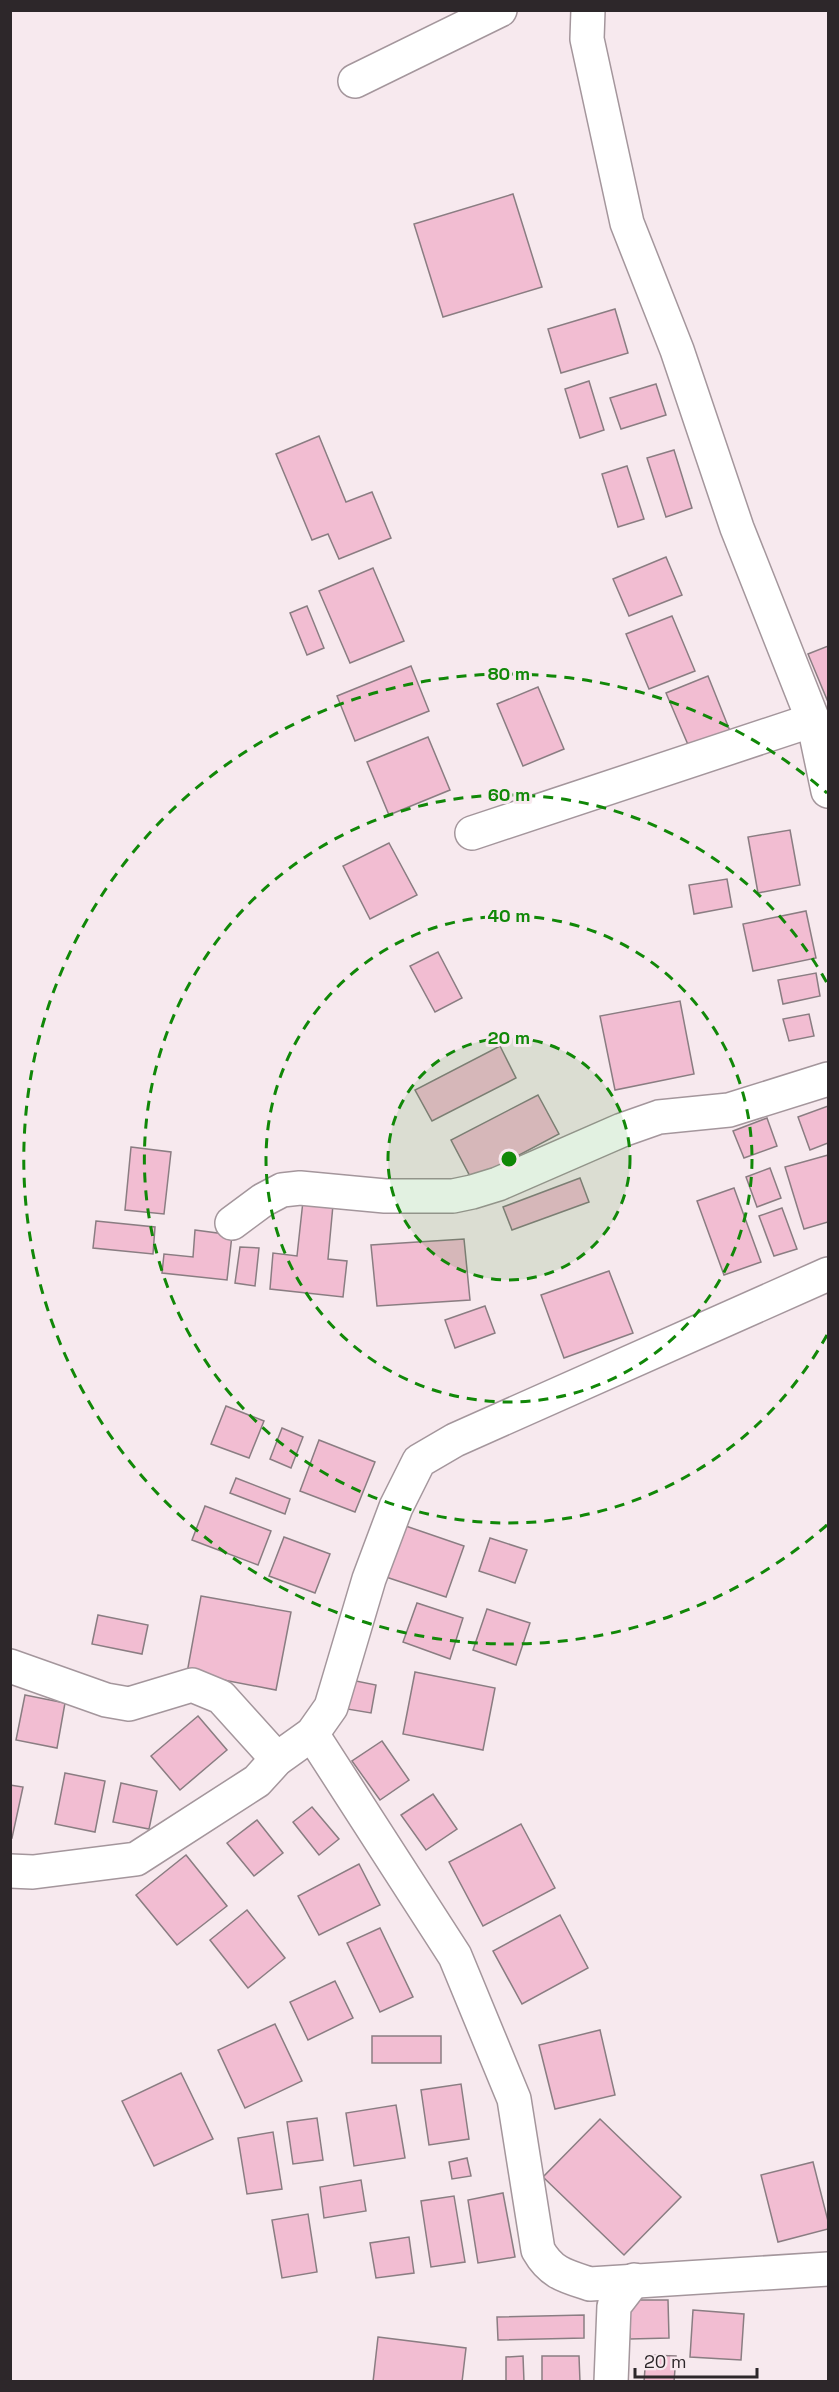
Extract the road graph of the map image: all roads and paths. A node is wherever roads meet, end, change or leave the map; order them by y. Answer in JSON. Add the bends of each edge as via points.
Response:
{"nodes":[{"id":1,"x":500,"y":10,"type":"edge"},
{"id":2,"x":588,"y":10,"type":"edge"},
{"id":3,"x":355,"y":81,"type":"dead end"},
{"id":4,"x":813,"y":720,"type":"junction"},
{"id":5,"x":828,"y":791,"type":"edge"},
{"id":6,"x":472,"y":833,"type":"dead end"},
{"id":7,"x":828,"y":1079,"type":"edge"},
{"id":8,"x":231,"y":1223,"type":"dead end"},
{"id":9,"x":828,"y":1274,"type":"edge"},
{"id":10,"x":10,"y":1666,"type":"edge"},
{"id":11,"x":312,"y":1734,"type":"junction"},
{"id":12,"x":277,"y":1759,"type":"junction"},
{"id":13,"x":10,"y":1871,"type":"edge"},
{"id":14,"x":828,"y":2269,"type":"edge"},
{"id":15,"x":634,"y":2280,"type":"junction"},
{"id":16,"x":611,"y":2382,"type":"edge"}],
"edges":[{"from":1,"to":3,"type":"street"},
{"from":2,"to":4,"type":"street","via":[[587,39],[627,223],[677,350],[737,528]]},
{"from":4,"to":5,"type":"street"},
{"from":4,"to":6,"type":"street"},
{"from":7,"to":8,"type":"street","via":[[729,1110],[659,1117],[472,1192],[453,1196],[385,1196],[300,1188],[282,1190]]},
{"from":9,"to":11,"type":"street","via":[[455,1440],[419,1461],[396,1507],[369,1579],[331,1707]]},
{"from":10,"to":12,"type":"street","via":[[106,1700],[129,1704],[192,1685],[221,1697]]},
{"from":11,"to":12,"type":"street"},
{"from":11,"to":15,"type":"street","via":[[455,1956],[514,2099],[538,2250],[546,2265],[590,2284]]},
{"from":12,"to":13,"type":"street","via":[[257,1781],[136,1859],[33,1872]]},
{"from":14,"to":15,"type":"street"},
{"from":15,"to":16,"type":"street","via":[[614,2306]]}]}
